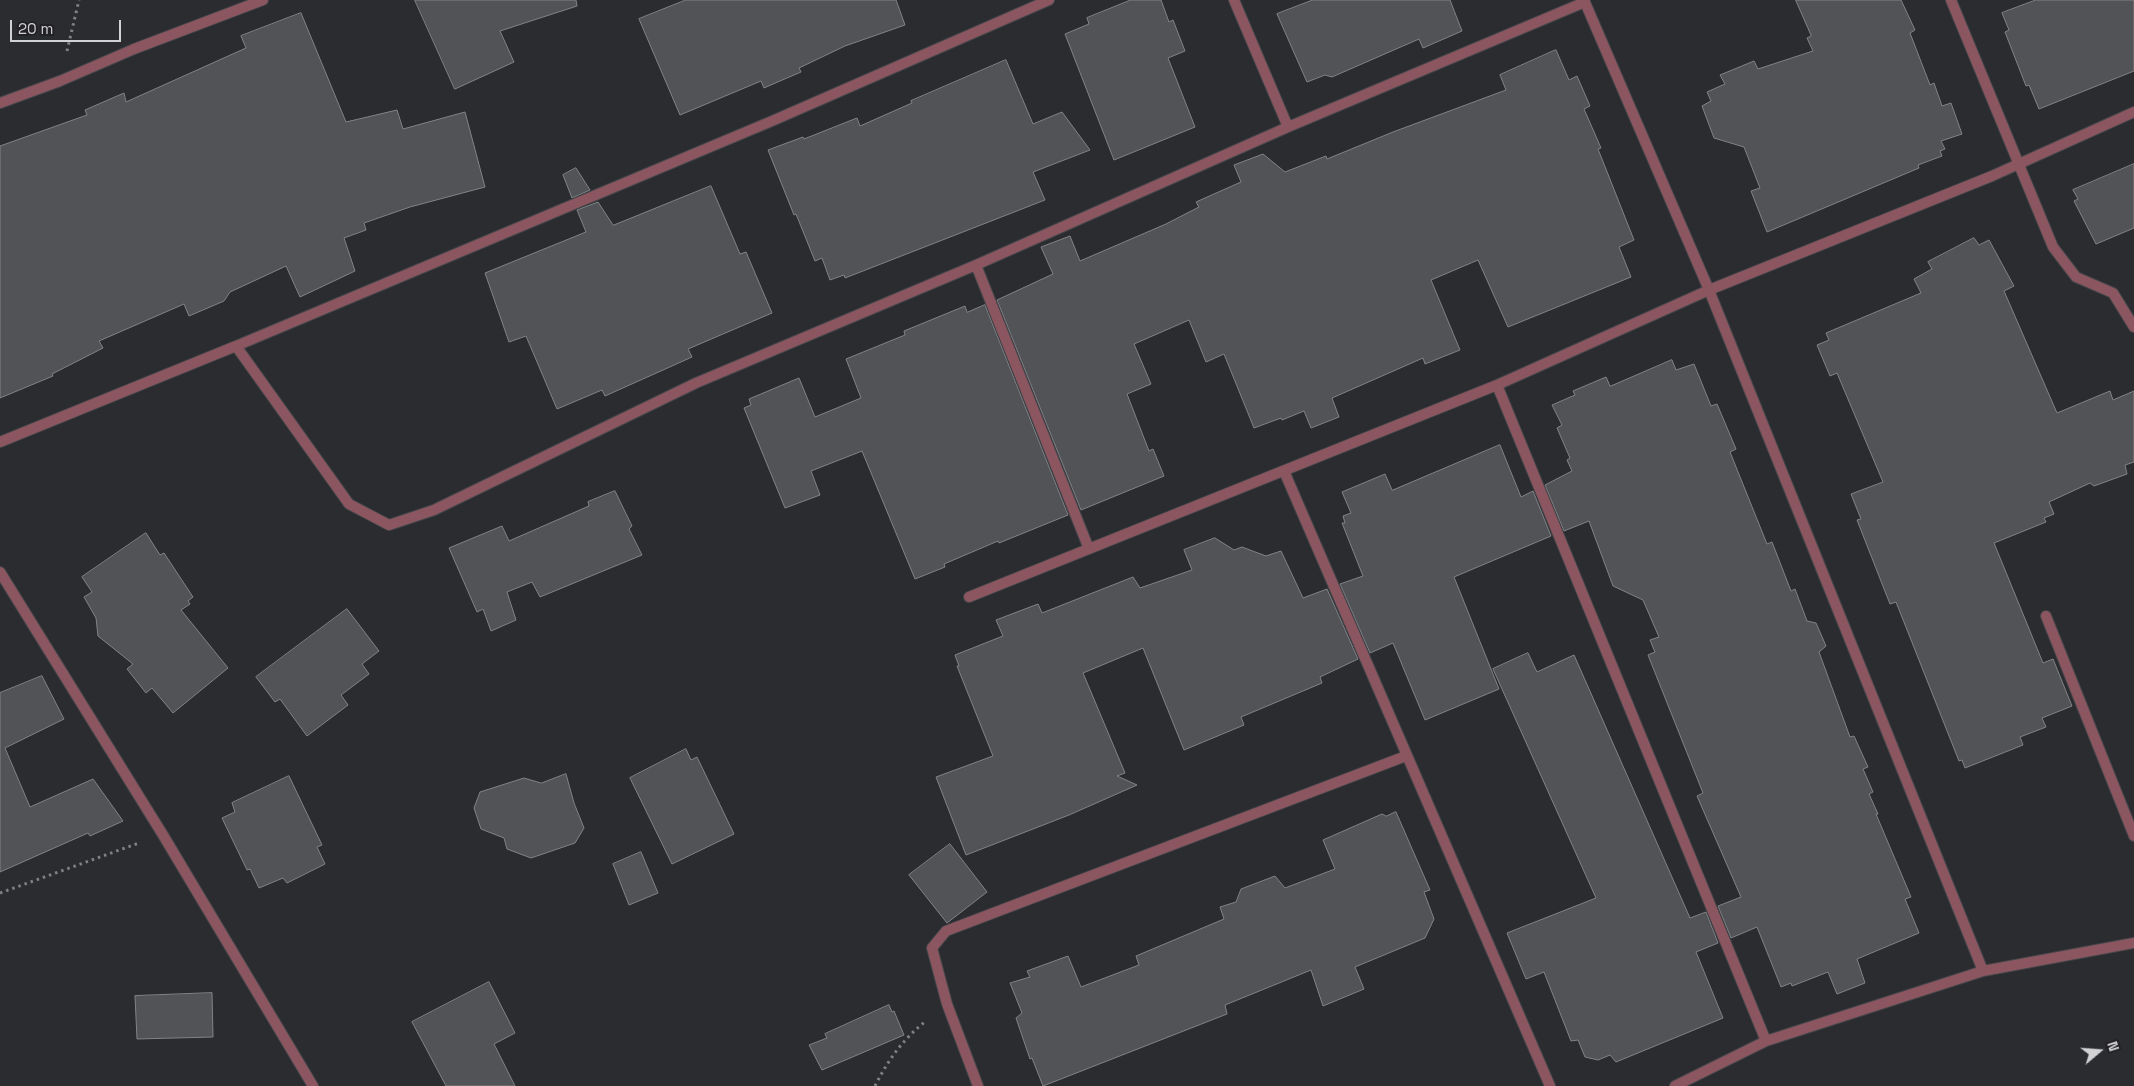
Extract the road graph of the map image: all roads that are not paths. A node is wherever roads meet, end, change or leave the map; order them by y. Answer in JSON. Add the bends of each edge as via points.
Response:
{"nodes":[{"id":1,"x":263,"y":0,"type":"edge"},
{"id":2,"x":1049,"y":0,"type":"edge"},
{"id":3,"x":1234,"y":0,"type":"edge"},
{"id":4,"x":1951,"y":0,"type":"edge"},
{"id":5,"x":1584,"y":1,"type":"edge"},
{"id":6,"x":0,"y":103,"type":"edge"},
{"id":7,"x":2134,"y":112,"type":"edge"},
{"id":8,"x":1288,"y":127,"type":"junction"},
{"id":9,"x":2019,"y":162,"type":"junction"},
{"id":10,"x":976,"y":265,"type":"junction"},
{"id":11,"x":1709,"y":290,"type":"junction"},
{"id":12,"x":2134,"y":327,"type":"edge"},
{"id":13,"x":236,"y":346,"type":"junction"},
{"id":14,"x":1496,"y":385,"type":"junction"},
{"id":15,"x":0,"y":442,"type":"edge"},
{"id":16,"x":1284,"y":470,"type":"junction"},
{"id":17,"x":1089,"y":549,"type":"junction"},
{"id":18,"x":0,"y":572,"type":"edge"},
{"id":19,"x":968,"y":597,"type":"dead end"},
{"id":20,"x":2046,"y":616,"type":"dead end"},
{"id":21,"x":1406,"y":756,"type":"junction"},
{"id":22,"x":2134,"y":836,"type":"edge"},
{"id":23,"x":2134,"y":943,"type":"edge"},
{"id":24,"x":1983,"y":970,"type":"junction"},
{"id":25,"x":1766,"y":1041,"type":"junction"},
{"id":26,"x":313,"y":1086,"type":"edge"},
{"id":27,"x":978,"y":1086,"type":"edge"},
{"id":28,"x":1550,"y":1086,"type":"edge"},
{"id":29,"x":1675,"y":1086,"type":"edge"}],
"edges":[{"from":1,"to":6,"type":"street"},
{"from":2,"to":13,"type":"street","via":[[772,121]]},
{"from":3,"to":8,"type":"street"},
{"from":4,"to":9,"type":"street"},
{"from":5,"to":8,"type":"street"},
{"from":5,"to":11,"type":"street"},
{"from":7,"to":9,"type":"street"},
{"from":8,"to":10,"type":"street"},
{"from":9,"to":11,"type":"street","via":[[1992,176]]},
{"from":9,"to":12,"type":"street","via":[[2053,246],[2076,277],[2113,293]]},
{"from":10,"to":13,"type":"street","via":[[696,383],[434,510],[389,525],[349,504]]},
{"from":10,"to":17,"type":"street"},
{"from":11,"to":14,"type":"street"},
{"from":11,"to":24,"type":"street"},
{"from":13,"to":15,"type":"street"},
{"from":14,"to":16,"type":"street"},
{"from":14,"to":25,"type":"street"},
{"from":16,"to":17,"type":"street"},
{"from":16,"to":21,"type":"street"},
{"from":17,"to":19,"type":"street"},
{"from":18,"to":26,"type":"street"},
{"from":20,"to":22,"type":"street"},
{"from":21,"to":27,"type":"street","via":[[946,931],[932,948],[947,1004]]},
{"from":21,"to":28,"type":"street"},
{"from":23,"to":24,"type":"street"},
{"from":24,"to":25,"type":"street"},
{"from":25,"to":29,"type":"street"}]}
